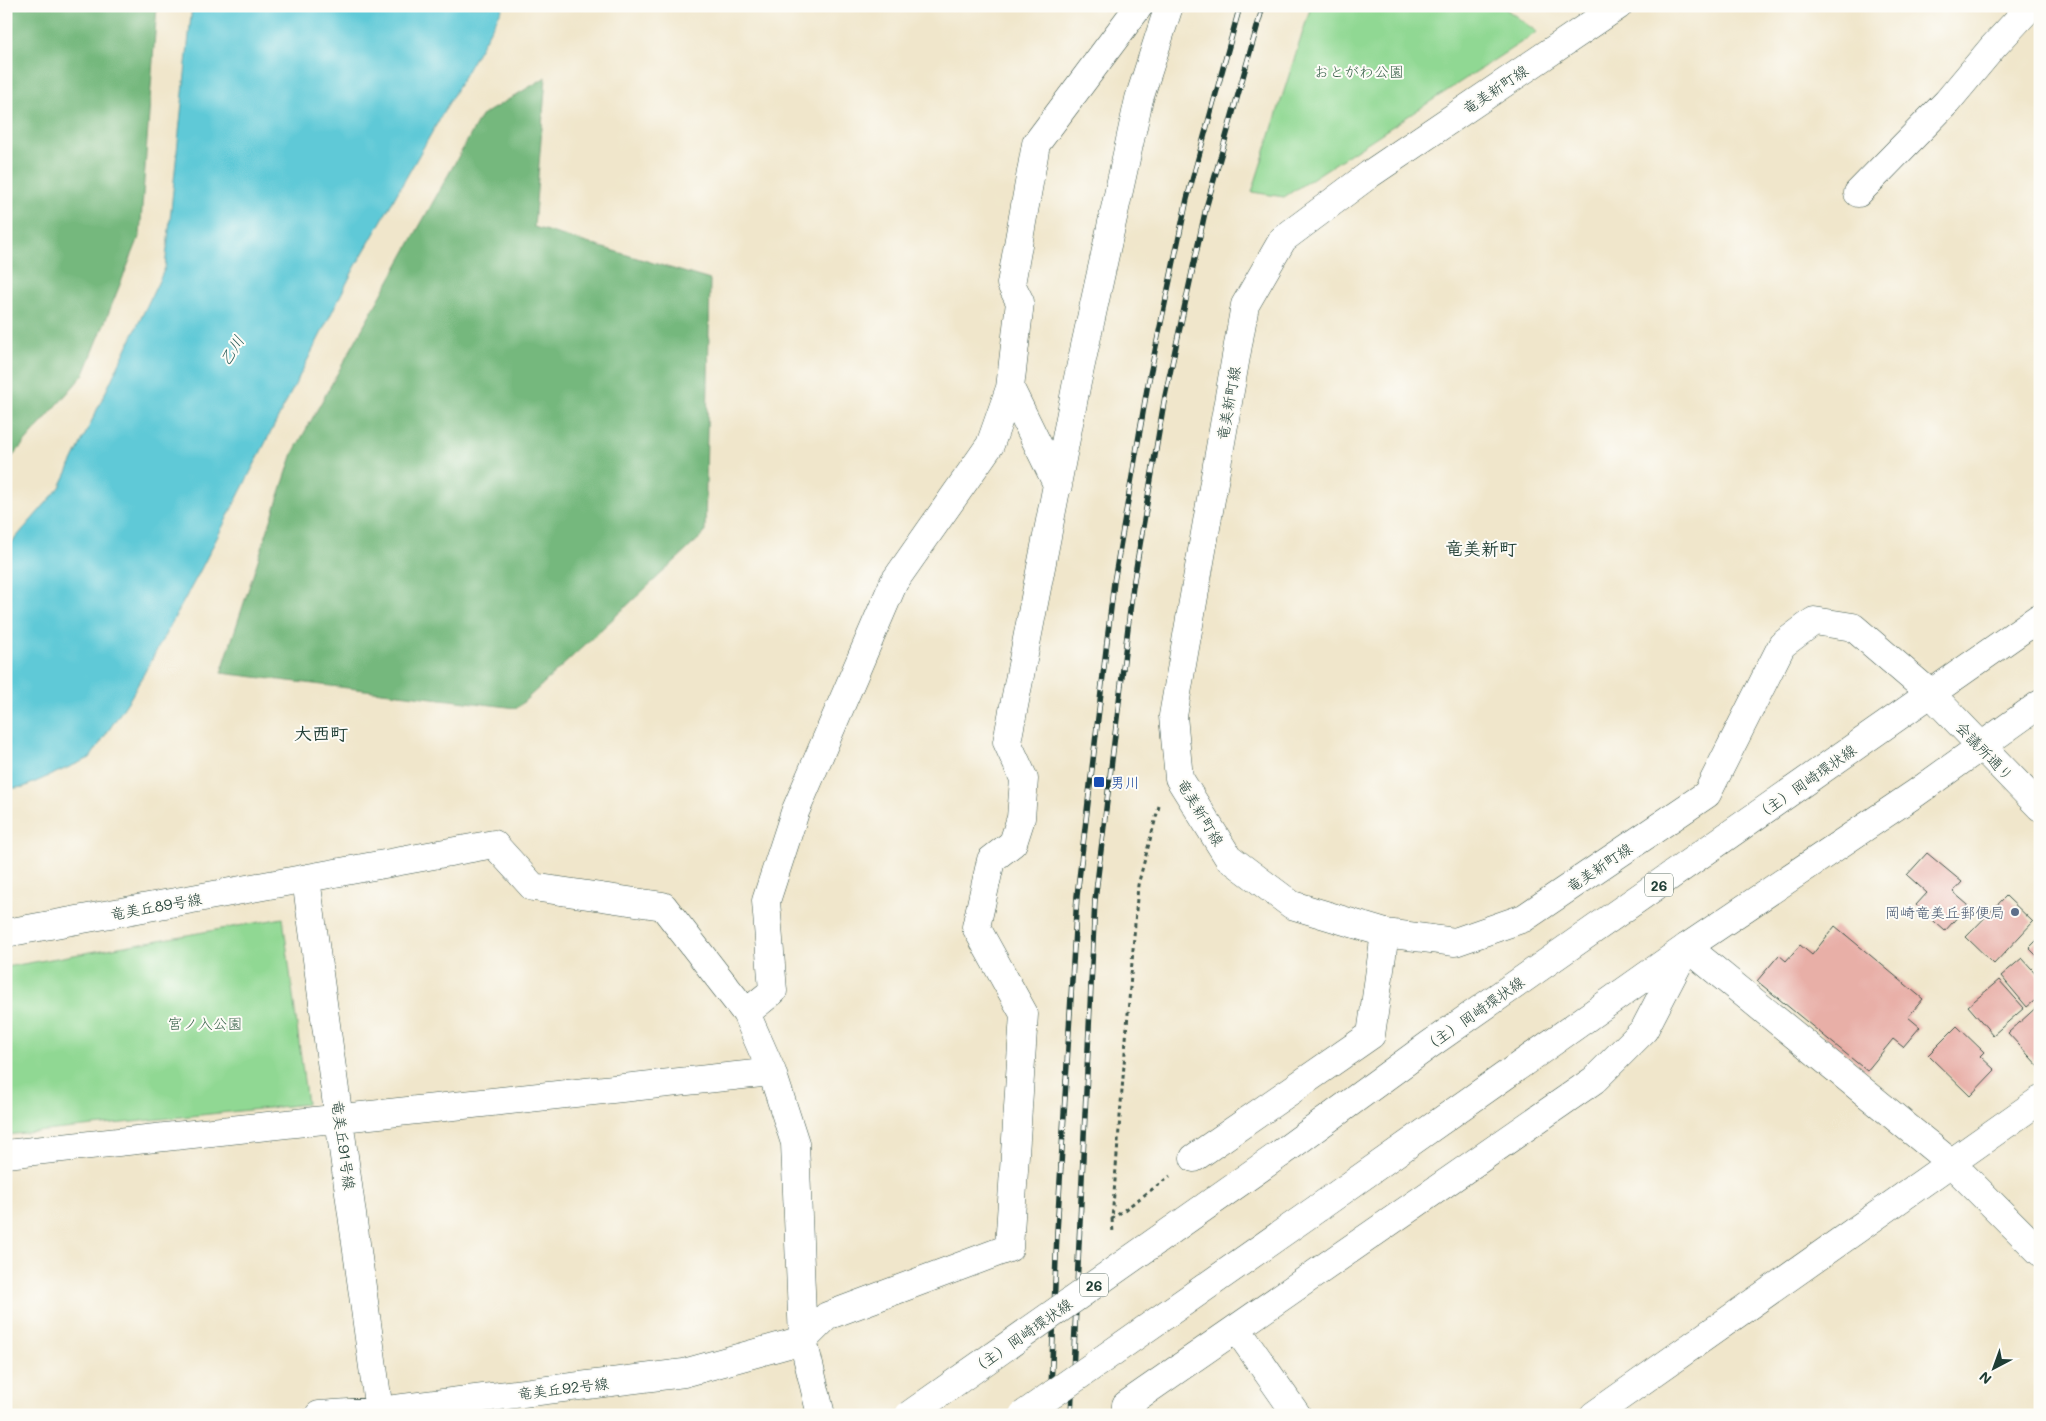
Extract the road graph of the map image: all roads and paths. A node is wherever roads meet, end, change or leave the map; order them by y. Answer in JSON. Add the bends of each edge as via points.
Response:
{"nodes":[{"id":1,"x":1139,"y":6,"type":"edge"},
{"id":2,"x":1169,"y":6,"type":"edge"},
{"id":3,"x":1618,"y":6,"type":"edge"},
{"id":4,"x":2031,"y":6,"type":"edge"},
{"id":5,"x":1858,"y":193,"type":"dead end"},
{"id":6,"x":1010,"y":388,"type":"junction"},
{"id":7,"x":1058,"y":486,"type":"junction"},
{"id":8,"x":2040,"y":617,"type":"edge"},
{"id":9,"x":1931,"y":694,"type":"junction"},
{"id":10,"x":2040,"y":704,"type":"edge"},
{"id":11,"x":1980,"y":747,"type":"junction"},
{"id":12,"x":1161,"y":800,"type":"dead end"},
{"id":13,"x":2040,"y":807,"type":"edge"},
{"id":14,"x":306,"y":879,"type":"junction"},
{"id":15,"x":6,"y":933,"type":"edge"},
{"id":16,"x":1385,"y":933,"type":"junction"},
{"id":17,"x":1687,"y":947,"type":"junction"},
{"id":18,"x":746,"y":1013,"type":"junction"},
{"id":19,"x":772,"y":1072,"type":"junction"},
{"id":20,"x":2040,"y":1100,"type":"edge"},
{"id":21,"x":340,"y":1119,"type":"junction"},
{"id":22,"x":6,"y":1154,"type":"edge"},
{"id":23,"x":1194,"y":1158,"type":"joint"},
{"id":24,"x":1950,"y":1162,"type":"junction"},
{"id":25,"x":2040,"y":1252,"type":"edge"},
{"id":26,"x":1237,"y":1329,"type":"junction"},
{"id":27,"x":803,"y":1340,"type":"junction"},
{"id":28,"x":1126,"y":1410,"type":"edge"},
{"id":29,"x":379,"y":1411,"type":"junction"},
{"id":30,"x":319,"y":1415,"type":"edge"},
{"id":31,"x":821,"y":1415,"type":"edge"},
{"id":32,"x":909,"y":1415,"type":"edge"},
{"id":33,"x":1023,"y":1415,"type":"edge"},
{"id":34,"x":1297,"y":1415,"type":"edge"},
{"id":35,"x":1594,"y":1415,"type":"edge"}],
"edges":[{"from":1,"to":6,"type":"street","via":[[1036,144],[1011,284],[1020,302]]},
{"from":2,"to":7,"type":"street","via":[[1139,99],[1076,387]]},
{"from":3,"to":16,"type":"street","name":"竜美新町線","via":[[1370,174],[1283,239],[1245,305],[1173,716],[1179,778],[1228,857],[1292,905]]},
{"from":4,"to":5,"type":"street","via":[[1947,102]]},
{"from":6,"to":7,"type":"street"},
{"from":6,"to":18,"type":"street","via":[[990,446],[894,582],[798,803],[766,901],[773,991]]},
{"from":7,"to":27,"type":"street","via":[[1007,742],[1024,779],[1021,818],[1013,844],[991,860],[976,927],[1024,1014],[1009,1248],[827,1316]]},
{"from":8,"to":9,"type":"street","name":"（主）岡崎環状線","number":"26"},
{"from":9,"to":11,"type":"street","name":"会議所通り"},
{"from":9,"to":16,"type":"street","name":"竜美新町線","via":[[1853,627],[1814,621],[1782,645],[1707,794],[1524,918],[1455,942]]},
{"from":9,"to":32,"type":"street","name":"（主）岡崎環状線","number":"26","bridge":true,"via":[[1429,1045]]},
{"from":10,"to":11,"type":"street"},
{"from":11,"to":13,"type":"street","name":"会議所通り"},
{"from":11,"to":17,"type":"street"},
{"from":12,"to":23,"type":"path","via":[[1138,885],[1112,1219]]},
{"from":14,"to":15,"type":"street","name":"竜美丘89号線"},
{"from":14,"to":18,"type":"street","name":"竜美丘89号線","via":[[494,844],[533,887],[662,906]]},
{"from":14,"to":21,"type":"street","name":"竜美丘91号線"},
{"from":16,"to":23,"type":"street","via":[[1372,1035]]},
{"from":17,"to":24,"type":"street"},
{"from":17,"to":26,"type":"street","via":[[1644,1030],[1594,1080]]},
{"from":17,"to":33,"type":"street","bridge":true},
{"from":18,"to":19,"type":"street"},
{"from":19,"to":21,"type":"street"},
{"from":19,"to":27,"type":"street","via":[[795,1142]]},
{"from":20,"to":24,"type":"street"},
{"from":21,"to":22,"type":"street"},
{"from":21,"to":29,"type":"street","name":"竜美丘91号線"},
{"from":24,"to":25,"type":"street"},
{"from":24,"to":35,"type":"street"},
{"from":26,"to":28,"type":"street"},
{"from":26,"to":34,"type":"street"},
{"from":27,"to":29,"type":"street","name":"竜美丘92号線","via":[[684,1373]]},
{"from":27,"to":31,"type":"street"},
{"from":29,"to":30,"type":"street","name":"竜美丘92号線"}]}
